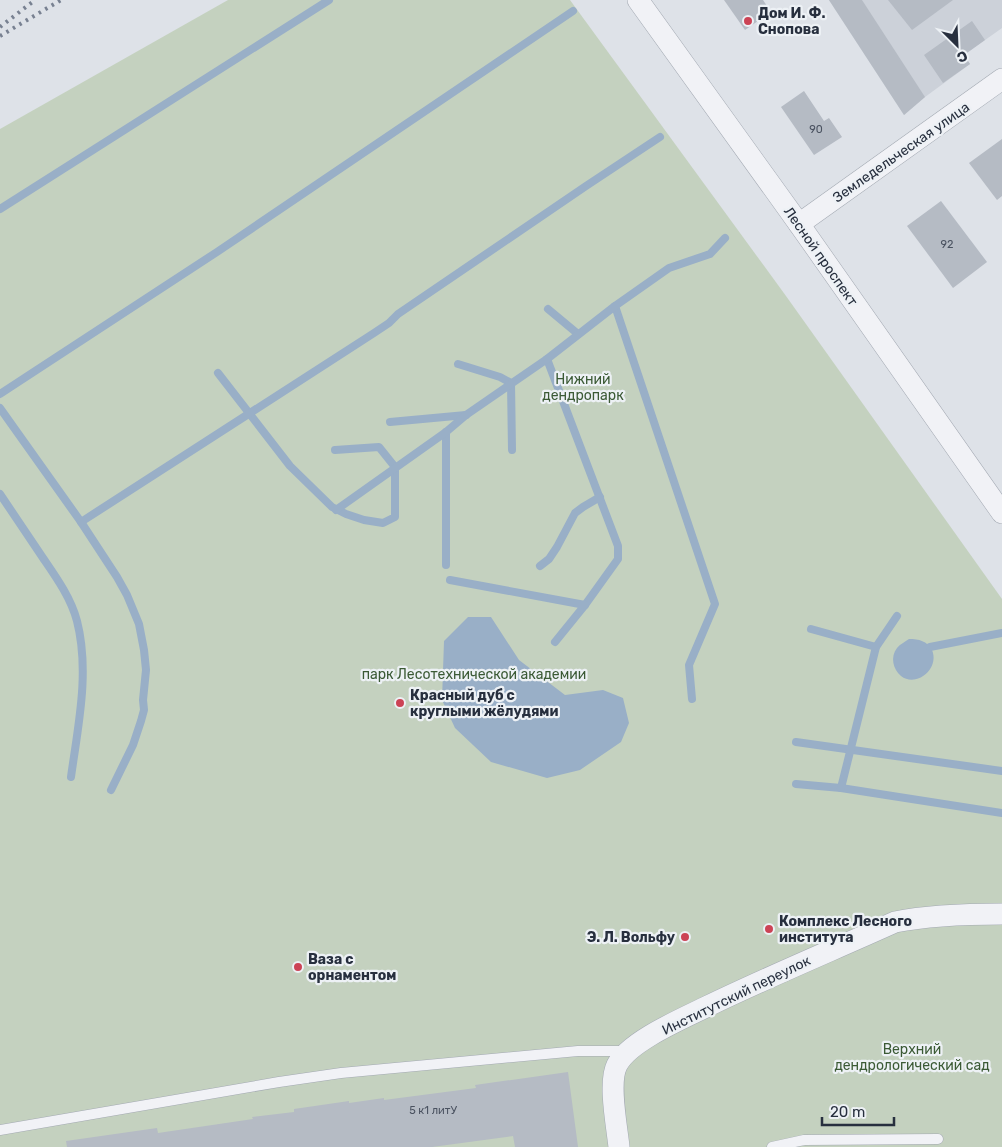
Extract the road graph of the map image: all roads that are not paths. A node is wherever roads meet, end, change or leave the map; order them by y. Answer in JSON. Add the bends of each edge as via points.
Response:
{"nodes":[{"id":1,"x":638,"y":0,"type":"edge"},
{"id":2,"x":1002,"y":79,"type":"edge"},
{"id":3,"x":799,"y":224,"type":"junction"},
{"id":4,"x":1002,"y":513,"type":"edge"},
{"id":5,"x":1002,"y":914,"type":"edge"},
{"id":6,"x":627,"y":1051,"type":"junction"},
{"id":7,"x":0,"y":1130,"type":"edge"},
{"id":8,"x":938,"y":1139,"type":"dead end"},
{"id":9,"x":619,"y":1147,"type":"edge"},
{"id":10,"x":772,"y":1147,"type":"edge"}],
"edges":[{"from":1,"to":3,"type":"street","name":"Лесной проспект"},
{"from":2,"to":3,"type":"street","name":"Земледельческая улица"},
{"from":3,"to":4,"type":"street","name":"Лесной проспект"},
{"from":5,"to":6,"type":"street","name":"Институтский переулок","via":[[939,916],[895,922],[742,989],[675,1022]]},
{"from":6,"to":7,"type":"lane","via":[[578,1051],[341,1073]]},
{"from":6,"to":9,"type":"street","name":"Институтский переулок","via":[[616,1065],[612,1083]]},
{"from":8,"to":10,"type":"lane","via":[[804,1140]]}]}
